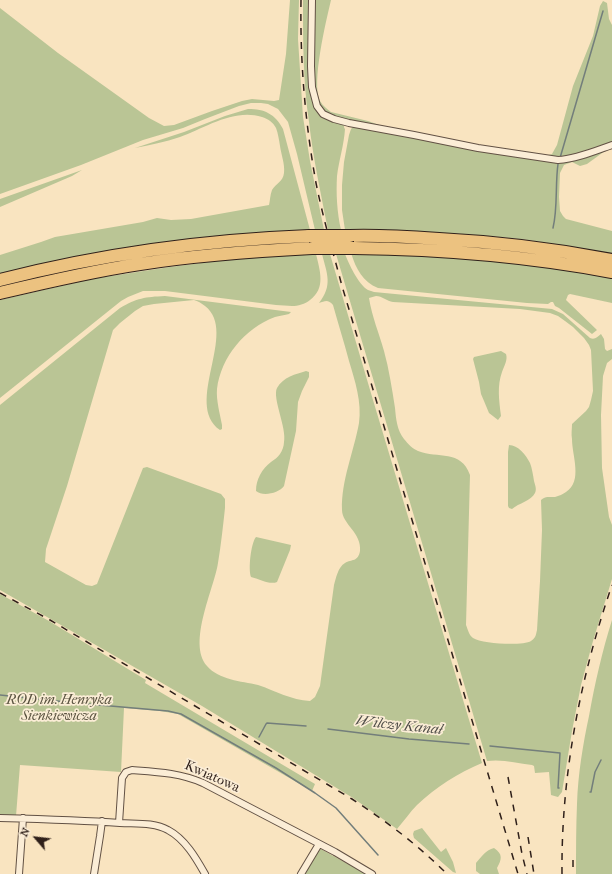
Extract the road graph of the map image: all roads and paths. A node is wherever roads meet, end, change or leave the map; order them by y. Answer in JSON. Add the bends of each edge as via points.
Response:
{"nodes":[{"id":1,"x":312,"y":0,"type":"edge"},
{"id":2,"x":612,"y":145,"type":"edge"},
{"id":3,"x":310,"y":242,"type":"junction"},
{"id":4,"x":612,"y":260,"type":"edge"},
{"id":5,"x":612,"y":272,"type":"edge"},
{"id":6,"x":0,"y":280,"type":"edge"},
{"id":7,"x":0,"y":294,"type":"edge"},
{"id":8,"x":0,"y":818,"type":"edge"},
{"id":9,"x":23,"y":818,"type":"junction"},
{"id":10,"x":102,"y":821,"type":"junction"},
{"id":11,"x":119,"y":822,"type":"junction"},
{"id":12,"x":319,"y":844,"type":"junction"},
{"id":13,"x":19,"y":874,"type":"edge"},
{"id":14,"x":94,"y":874,"type":"edge"},
{"id":15,"x":205,"y":874,"type":"edge"},
{"id":16,"x":301,"y":874,"type":"edge"},
{"id":17,"x":372,"y":874,"type":"edge"}],
"edges":[{"from":1,"to":2,"type":"street","via":[[312,87],[317,106],[328,117],[478,148],[558,160]]},
{"from":3,"to":4,"type":"highway","bridge":true,"via":[[376,235],[463,240]]},
{"from":3,"to":5,"type":"highway","bridge":true,"via":[[354,248],[422,249],[494,255]]},
{"from":3,"to":6,"type":"highway","via":[[272,238],[213,242],[58,266]]},
{"from":3,"to":7,"type":"highway","via":[[265,250],[139,264],[46,282]]},
{"from":8,"to":9,"type":"street"},
{"from":9,"to":10,"type":"street"},
{"from":9,"to":13,"type":"street"},
{"from":10,"to":11,"type":"street"},
{"from":10,"to":14,"type":"street"},
{"from":11,"to":12,"type":"street","name":"Kwiatowa","via":[[124,773],[130,770],[164,772],[203,783]]},
{"from":11,"to":15,"type":"street","via":[[156,826],[168,830],[184,843]]},
{"from":12,"to":16,"type":"street"},
{"from":12,"to":17,"type":"street","name":"Kwiatowa"}]}
